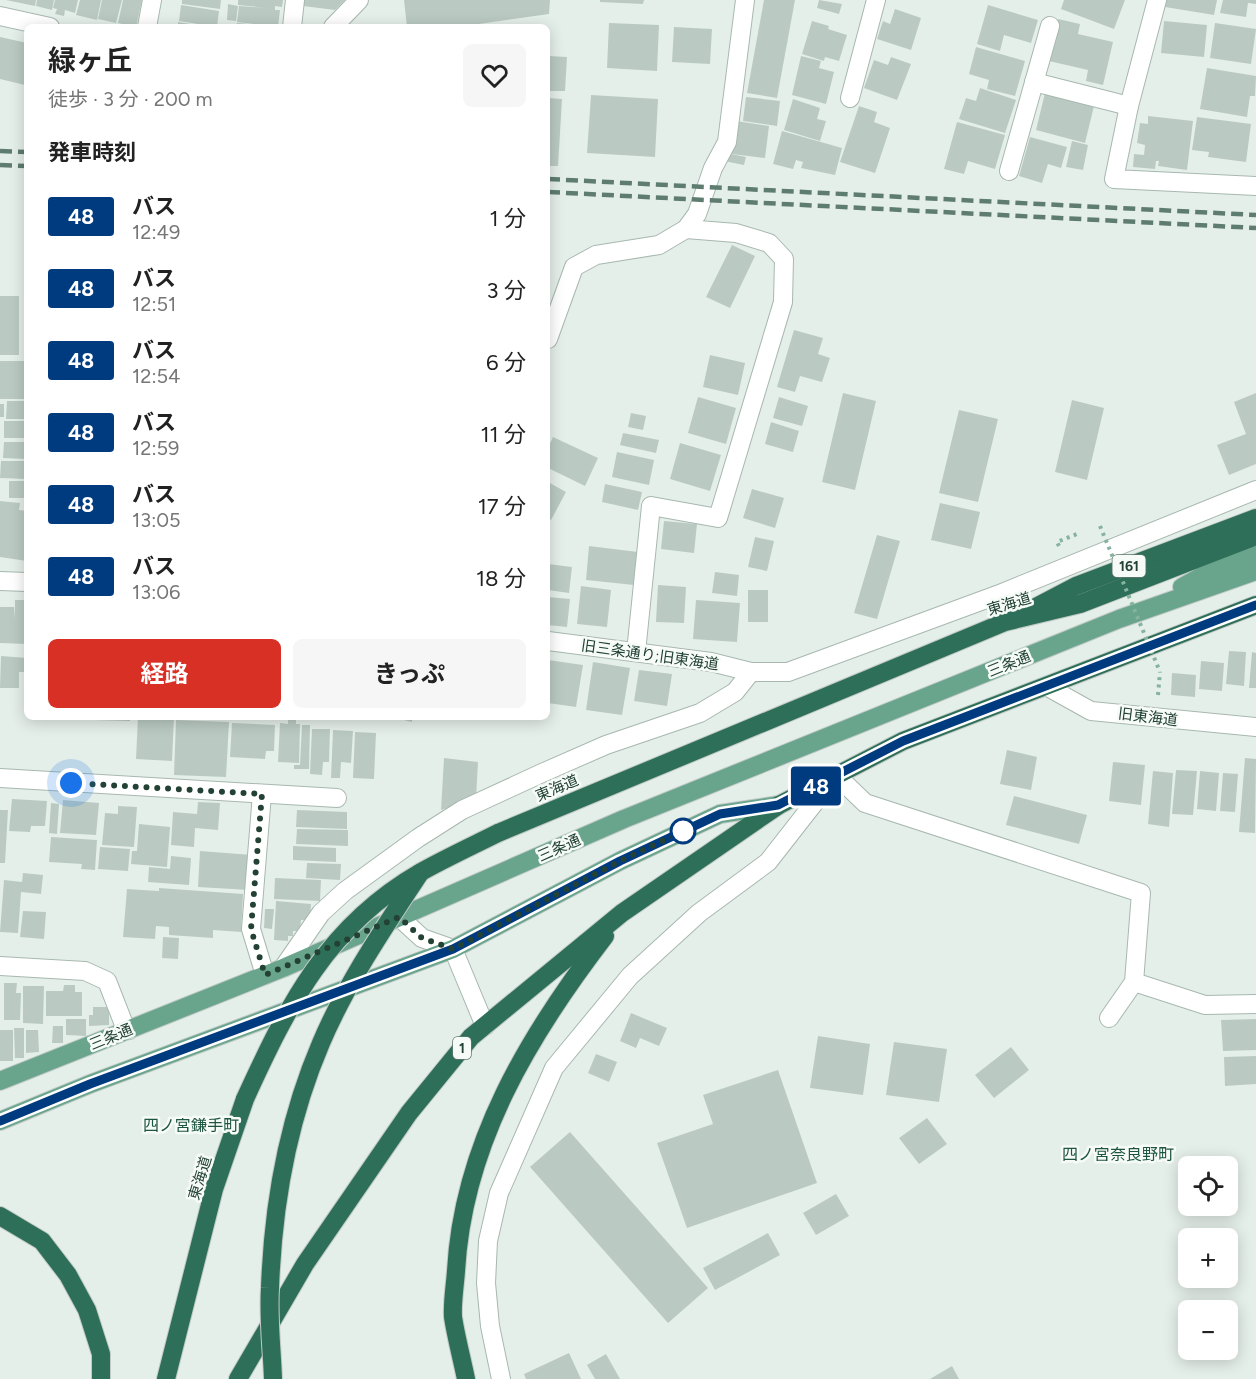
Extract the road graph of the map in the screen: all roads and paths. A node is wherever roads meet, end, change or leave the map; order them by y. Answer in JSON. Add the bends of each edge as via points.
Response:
{"nodes":[{"id":1,"x":152,"y":0,"type":"edge"},
{"id":2,"x":295,"y":0,"type":"edge"},
{"id":3,"x":359,"y":0,"type":"edge"},
{"id":4,"x":745,"y":0,"type":"edge"},
{"id":5,"x":876,"y":0,"type":"edge"},
{"id":6,"x":1156,"y":0,"type":"edge"},
{"id":7,"x":0,"y":16,"type":"edge"},
{"id":8,"x":36,"y":24,"type":"edge"},
{"id":9,"x":148,"y":24,"type":"edge"},
{"id":10,"x":292,"y":24,"type":"edge"},
{"id":11,"x":336,"y":24,"type":"edge"},
{"id":12,"x":1050,"y":26,"type":"dead end"},
{"id":13,"x":1034,"y":82,"type":"junction"},
{"id":14,"x":850,"y":98,"type":"dead end"},
{"id":15,"x":1129,"y":106,"type":"junction"},
{"id":16,"x":1009,"y":171,"type":"dead end"},
{"id":17,"x":1256,"y":185,"type":"edge"},
{"id":18,"x":686,"y":229,"type":"junction"},
{"id":19,"x":550,"y":333,"type":"edge"},
{"id":20,"x":1256,"y":490,"type":"edge"},
{"id":21,"x":1256,"y":506,"type":"edge"},
{"id":22,"x":1256,"y":518,"type":"edge"},
{"id":23,"x":1100,"y":526,"type":"dead end"},
{"id":24,"x":1256,"y":536,"type":"edge"},
{"id":25,"x":1171,"y":550,"type":"junction"},
{"id":26,"x":1256,"y":555,"type":"edge"},
{"id":27,"x":1256,"y":571,"type":"edge"},
{"id":28,"x":0,"y":581,"type":"edge"},
{"id":29,"x":24,"y":582,"type":"edge"},
{"id":30,"x":1256,"y":605,"type":"edge"},
{"id":31,"x":1119,"y":619,"type":"junction"},
{"id":32,"x":1005,"y":622,"type":"junction"},
{"id":33,"x":550,"y":641,"type":"edge"},
{"id":34,"x":636,"y":652,"type":"junction"},
{"id":35,"x":751,"y":672,"type":"junction"},
{"id":36,"x":1161,"y":672,"type":"dead end"},
{"id":37,"x":1046,"y":686,"type":"junction"},
{"id":38,"x":1256,"y":727,"type":"edge"},
{"id":39,"x":836,"y":775,"type":"junction"},
{"id":40,"x":0,"y":778,"type":"edge"},
{"id":41,"x":262,"y":794,"type":"junction"},
{"id":42,"x":337,"y":798,"type":"dead end"},
{"id":43,"x":778,"y":805,"type":"junction"},
{"id":44,"x":420,"y":873,"type":"junction"},
{"id":45,"x":622,"y":914,"type":"junction"},
{"id":46,"x":399,"y":917,"type":"junction"},
{"id":47,"x":453,"y":949,"type":"junction"},
{"id":48,"x":0,"y":966,"type":"edge"},
{"id":49,"x":283,"y":968,"type":"junction"},
{"id":50,"x":265,"y":975,"type":"junction"},
{"id":51,"x":1134,"y":982,"type":"junction"},
{"id":52,"x":1256,"y":1004,"type":"edge"},
{"id":53,"x":1109,"y":1018,"type":"dead end"},
{"id":54,"x":485,"y":1026,"type":"junction"},
{"id":55,"x":129,"y":1030,"type":"junction"},
{"id":56,"x":0,"y":1081,"type":"edge"},
{"id":57,"x":0,"y":1121,"type":"edge"},
{"id":58,"x":0,"y":1216,"type":"edge"},
{"id":59,"x":100,"y":1379,"type":"edge"},
{"id":60,"x":166,"y":1379,"type":"edge"},
{"id":61,"x":238,"y":1379,"type":"edge"},
{"id":62,"x":273,"y":1379,"type":"edge"},
{"id":63,"x":466,"y":1379,"type":"edge"},
{"id":64,"x":501,"y":1379,"type":"edge"}],
"edges":[{"from":1,"to":9,"type":"street"},
{"from":2,"to":10,"type":"street"},
{"from":3,"to":11,"type":"street"},
{"from":4,"to":18,"type":"street","via":[[727,141],[697,214]]},
{"from":5,"to":14,"type":"street"},
{"from":6,"to":15,"type":"street"},
{"from":7,"to":8,"type":"street"},
{"from":12,"to":13,"type":"street"},
{"from":13,"to":15,"type":"street"},
{"from":13,"to":16,"type":"street"},
{"from":15,"to":17,"type":"street","via":[[1114,179]]},
{"from":18,"to":19,"type":"street","via":[[659,245],[596,255],[574,267]]},
{"from":18,"to":34,"type":"street","via":[[736,232],[769,243],[784,259],[783,302],[718,518],[651,506]]},
{"from":20,"to":35,"type":"street","via":[[996,595],[788,672]]},
{"from":21,"to":25,"type":"highway"},
{"from":22,"to":25,"type":"highway","number":"161"},
{"from":23,"to":36,"type":"path","bridge":true},
{"from":24,"to":32,"type":"highway","name":"東海道","via":[[1080,604]]},
{"from":25,"to":32,"type":"highway","number":"161","via":[[1076,586]]},
{"from":26,"to":31,"type":"main road","name":"三条通","via":[[1200,577]]},
{"from":27,"to":31,"type":"main road","name":"三条通"},
{"from":28,"to":29,"type":"street"},
{"from":30,"to":37,"type":"highway","number":"1"},
{"from":31,"to":46,"type":"main road","name":"三条通","via":[[624,819]]},
{"from":32,"to":44,"type":"highway","name":"東海道","bridge":true,"via":[[498,833]]},
{"from":33,"to":34,"type":"street","name":"旧三条通り;旧東海道"},
{"from":34,"to":35,"type":"street","name":"旧三条通り;旧東海道"},
{"from":35,"to":49,"type":"street","via":[[735,692],[700,713],[606,745],[462,810],[426,832],[345,891],[321,914]]},
{"from":37,"to":38,"type":"street","name":"旧東海道","via":[[1091,711]]},
{"from":37,"to":39,"type":"highway","number":"1","via":[[903,741]]},
{"from":39,"to":43,"type":"highway","number":"1"},
{"from":39,"to":51,"type":"street","via":[[865,802],[1141,893]]},
{"from":39,"to":64,"type":"street","via":[[768,862],[699,913],[630,976],[554,1068],[499,1193],[488,1241],[490,1326]]},
{"from":40,"to":41,"type":"street"},
{"from":41,"to":42,"type":"street"},
{"from":41,"to":50,"type":"street","via":[[251,929]]},
{"from":43,"to":45,"type":"highway","number":"1"},
{"from":43,"to":47,"type":"main road","via":[[720,814],[620,861]]},
{"from":44,"to":60,"type":"highway","name":"東海道","bridge":true,"via":[[372,906],[333,943],[305,981],[268,1047],[245,1099],[214,1189]]},
{"from":44,"to":62,"type":"highway","bridge":true,"via":[[352,981],[321,1043],[291,1129],[277,1200],[270,1288]]},
{"from":45,"to":54,"type":"highway","number":"1"},
{"from":45,"to":63,"type":"highway","via":[[536,1033],[503,1093],[474,1170],[458,1237],[453,1316]]},
{"from":46,"to":47,"type":"street","via":[[422,938]]},
{"from":46,"to":49,"type":"main road","name":"三条通"},
{"from":47,"to":54,"type":"street"},
{"from":47,"to":57,"type":"main road","via":[[100,1079]]},
{"from":48,"to":55,"type":"street","via":[[84,971],[107,981]]},
{"from":49,"to":50,"type":"main road","name":"三条通"},
{"from":50,"to":55,"type":"main road","name":"三条通"},
{"from":51,"to":52,"type":"street","via":[[1205,1005]]},
{"from":51,"to":53,"type":"street"},
{"from":54,"to":61,"type":"highway","number":"1","via":[[471,1037],[409,1113],[305,1264]]},
{"from":55,"to":56,"type":"main road","name":"三条通"},
{"from":58,"to":59,"type":"highway","via":[[42,1241],[68,1275],[87,1310],[101,1354]]}]}
